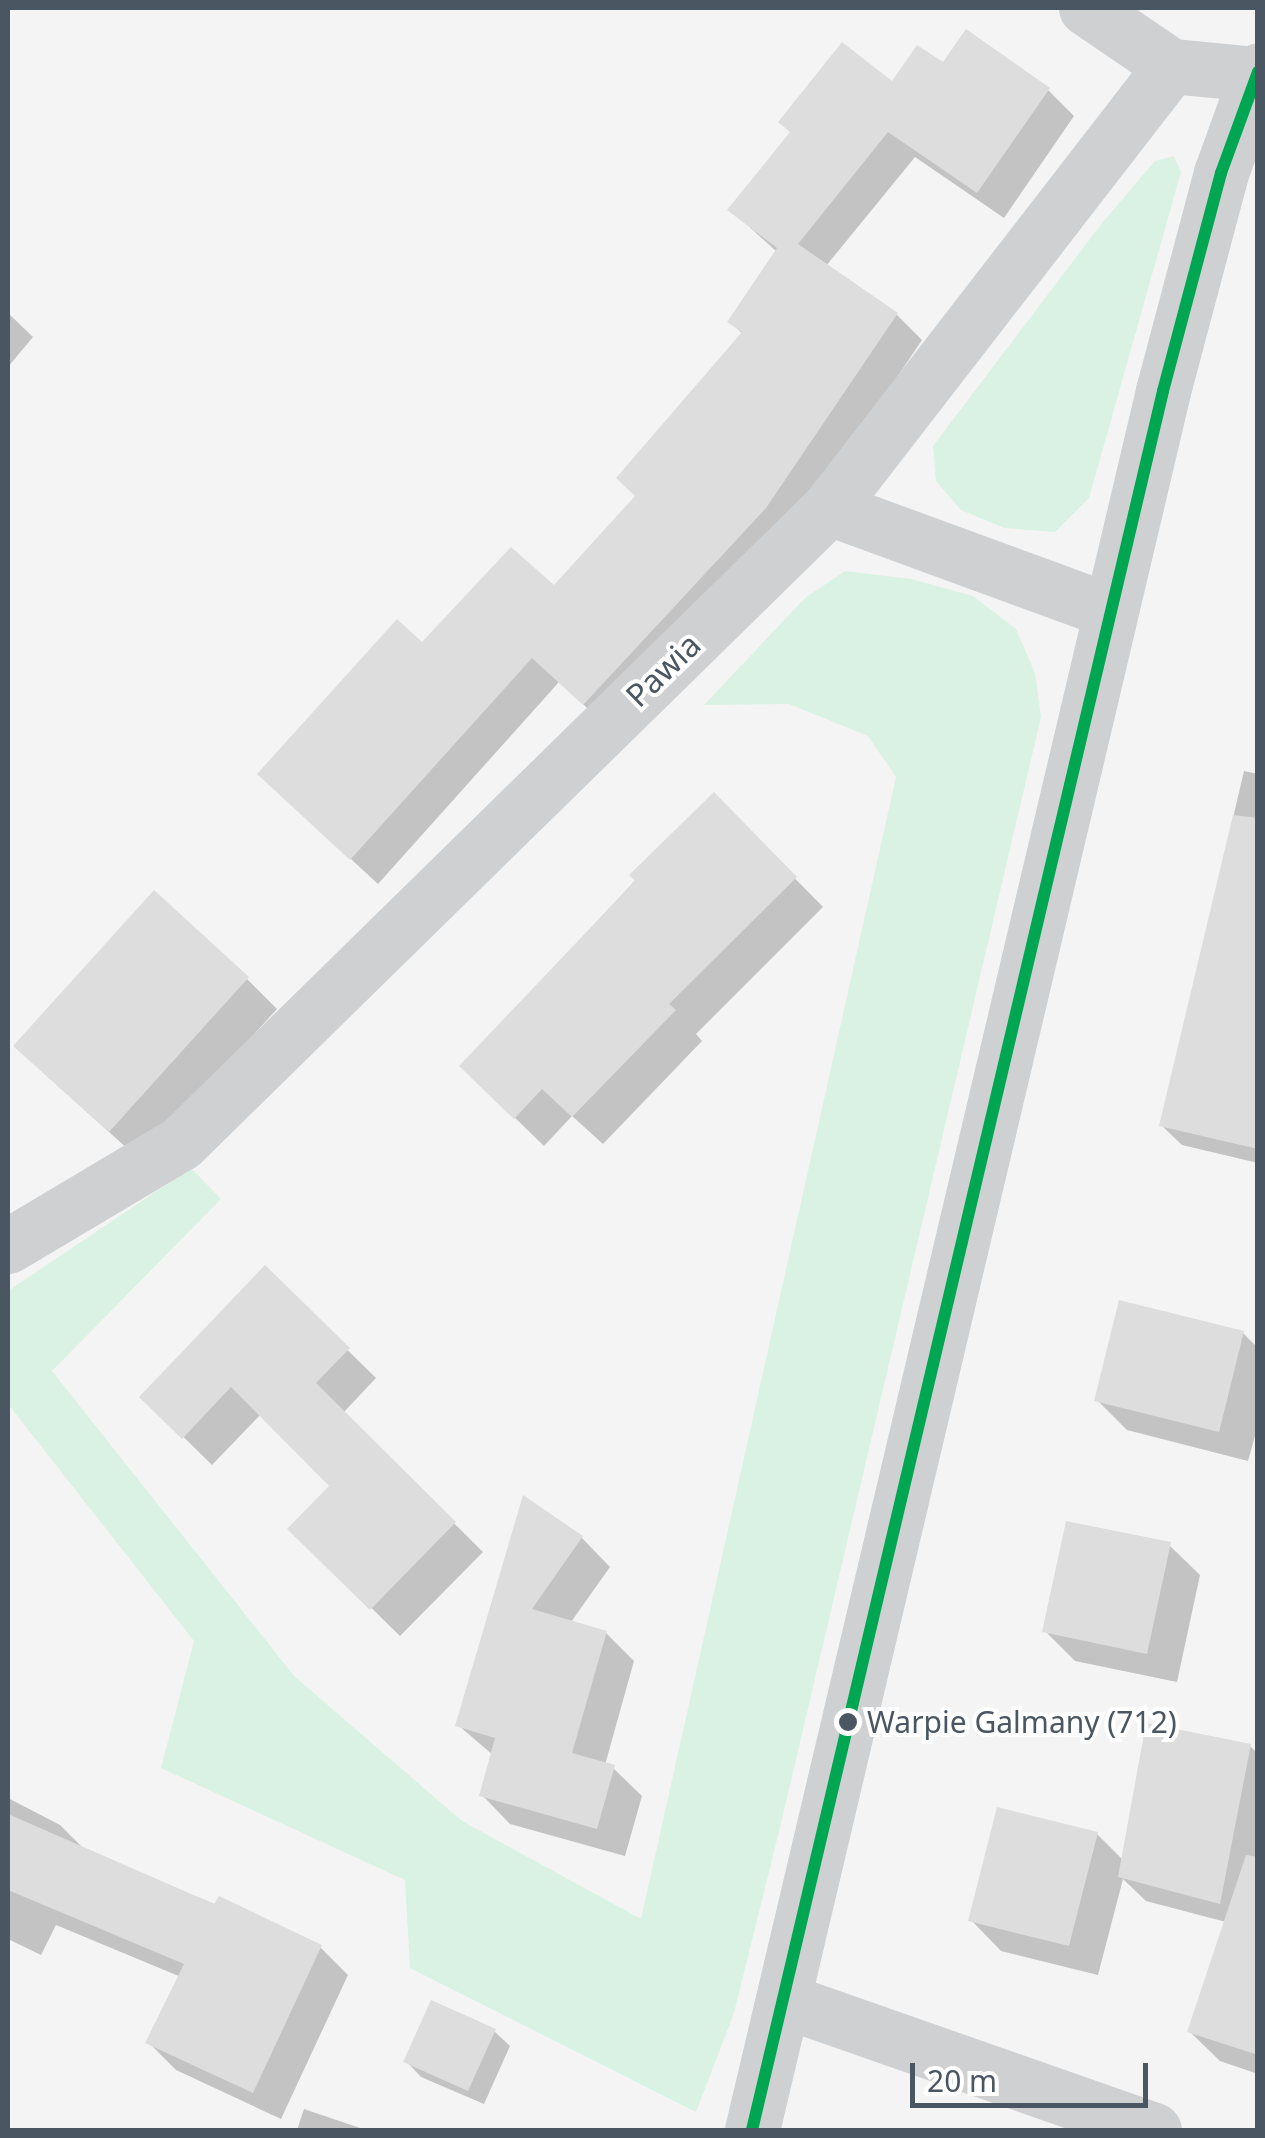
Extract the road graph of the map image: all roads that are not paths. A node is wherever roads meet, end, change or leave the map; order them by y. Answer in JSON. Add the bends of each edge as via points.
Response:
{"nodes":[{"id":1,"x":1086,"y":8,"type":"edge"},
{"id":2,"x":1171,"y":66,"type":"junction"},
{"id":3,"x":1257,"y":73,"type":"edge"},
{"id":4,"x":829,"y":508,"type":"junction"},
{"id":5,"x":1110,"y":611,"type":"junction"},
{"id":6,"x":8,"y":1246,"type":"edge"},
{"id":7,"x":783,"y":2000,"type":"junction"},
{"id":8,"x":752,"y":2130,"type":"edge"},
{"id":9,"x":1154,"y":2130,"type":"edge"}],
"edges":[{"from":1,"to":2,"type":"street"},
{"from":2,"to":3,"type":"street"},
{"from":2,"to":4,"type":"street","name":"Pawia"},
{"from":3,"to":5,"type":"street","via":[[1192,274]]},
{"from":4,"to":5,"type":"street"},
{"from":4,"to":6,"type":"street","name":"Pawia","via":[[181,1143]]},
{"from":5,"to":7,"type":"street"},
{"from":7,"to":8,"type":"street"},
{"from":7,"to":9,"type":"street"}]}
